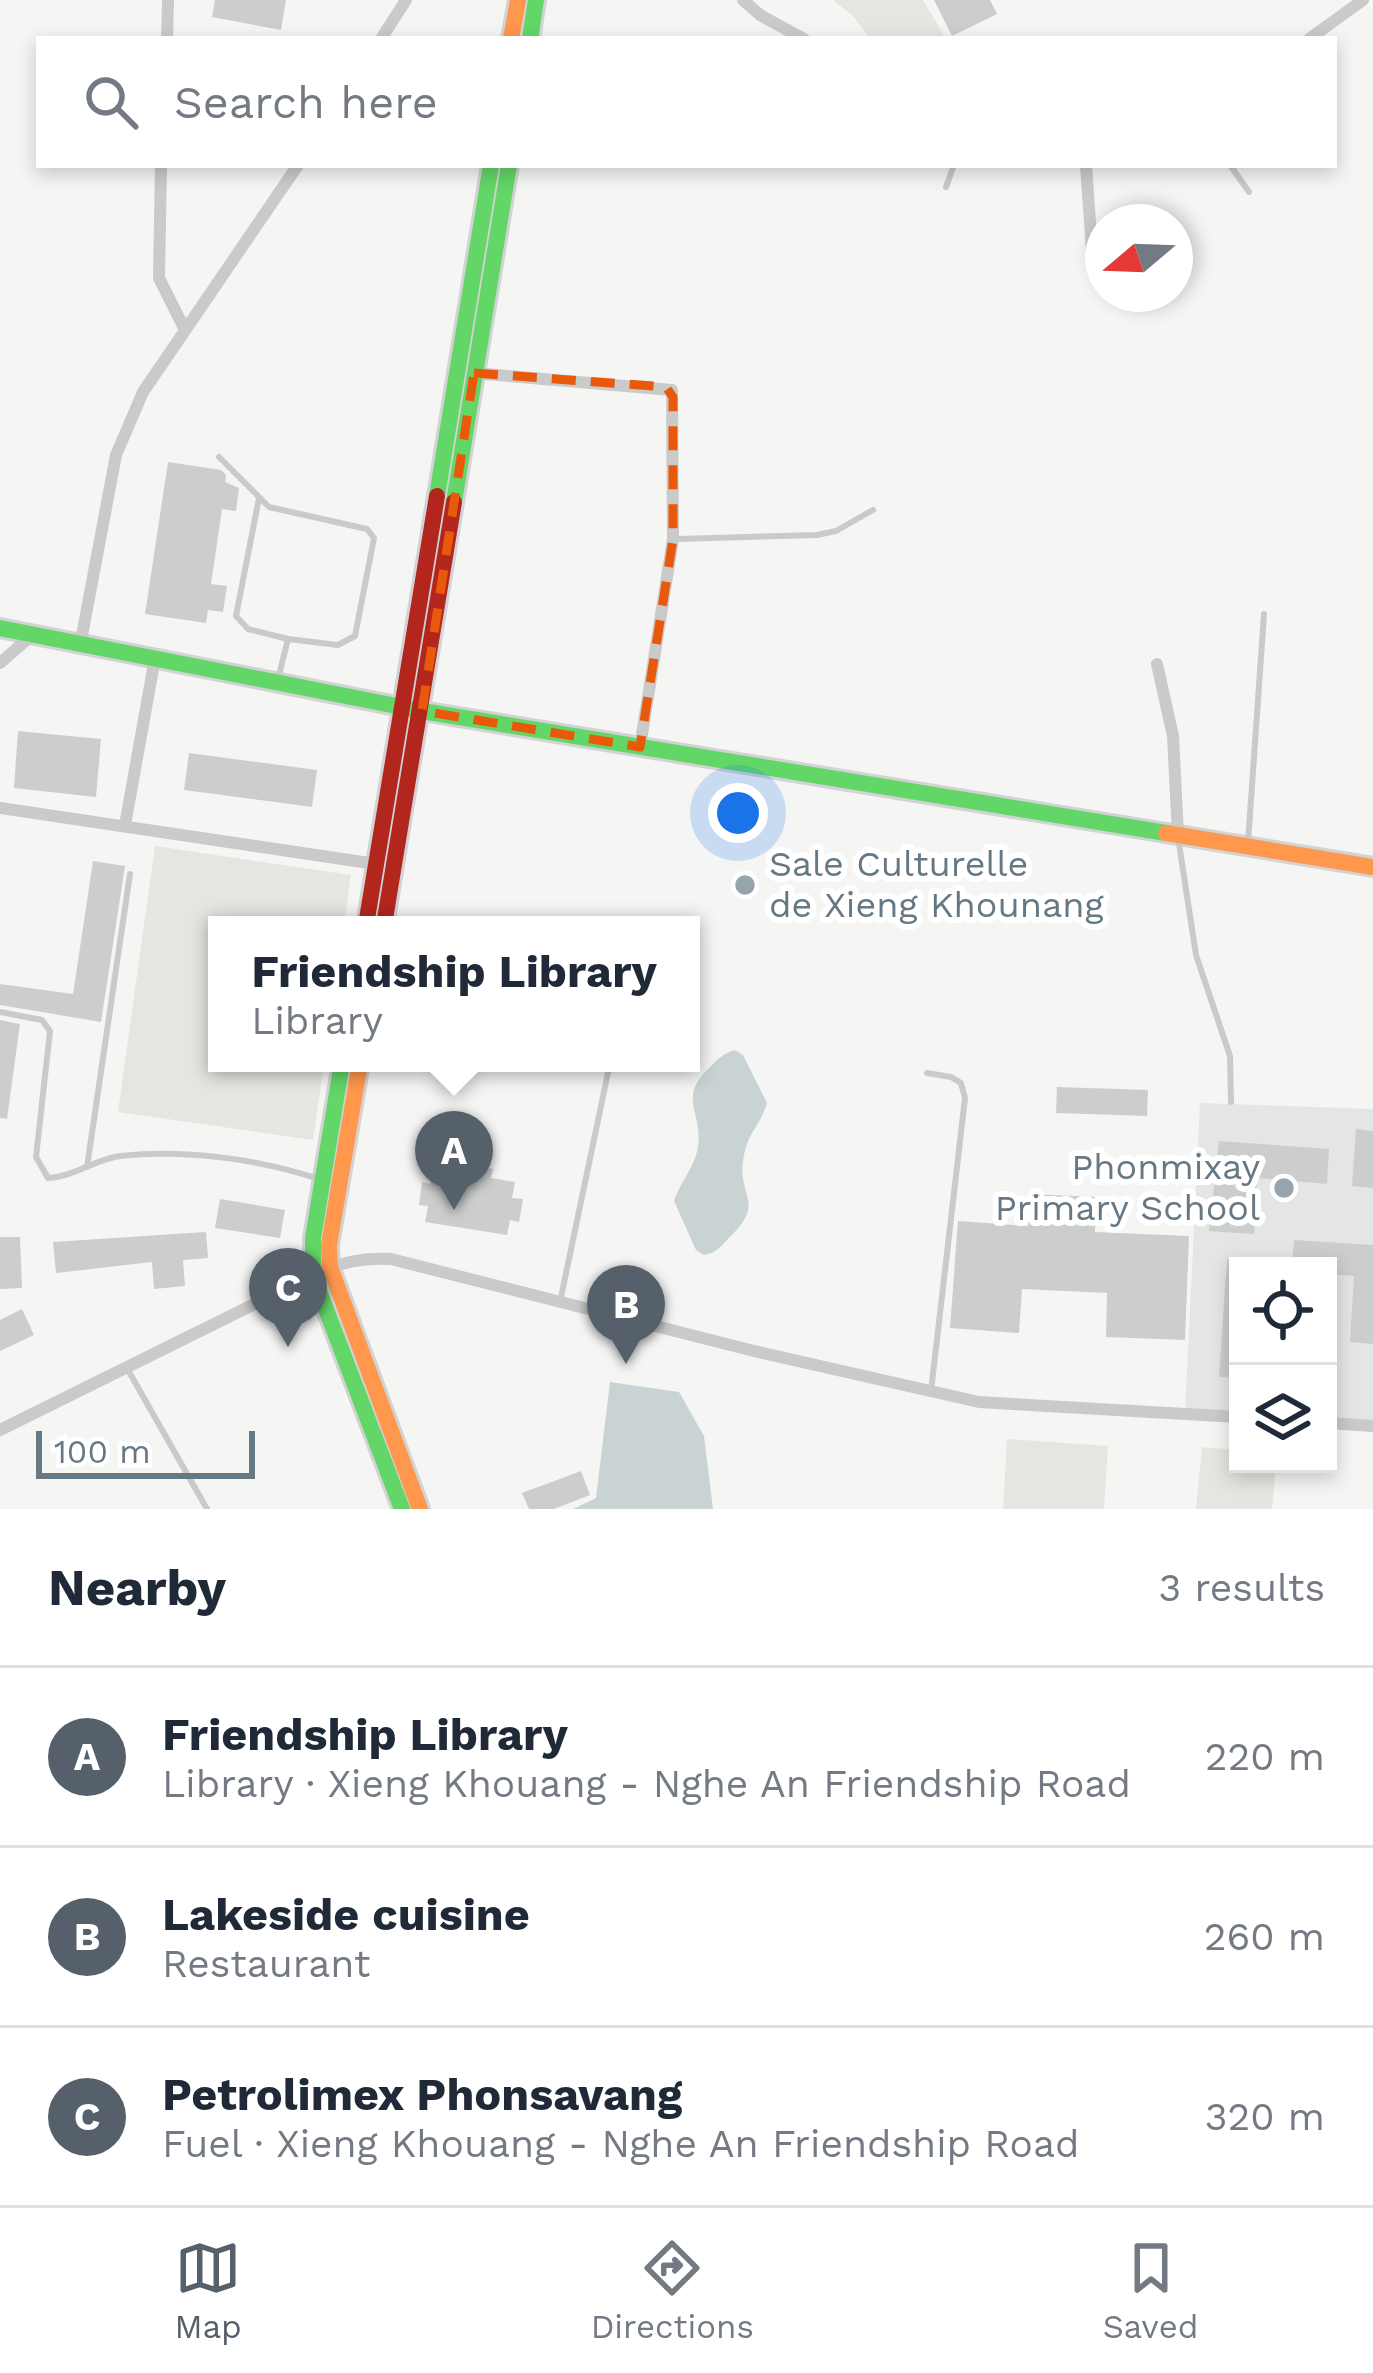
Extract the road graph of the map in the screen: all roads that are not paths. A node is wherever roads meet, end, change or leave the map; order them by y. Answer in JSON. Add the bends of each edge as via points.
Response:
{"nodes":[{"id":1,"x":168,"y":0,"type":"edge"},
{"id":2,"x":406,"y":0,"type":"edge"},
{"id":3,"x":518,"y":0,"type":"edge"},
{"id":4,"x":536,"y":0,"type":"edge"},
{"id":5,"x":743,"y":0,"type":"edge"},
{"id":6,"x":1364,"y":0,"type":"edge"},
{"id":7,"x":166,"y":36,"type":"edge"},
{"id":8,"x":383,"y":36,"type":"edge"},
{"id":9,"x":512,"y":36,"type":"edge"},
{"id":10,"x":530,"y":36,"type":"edge"},
{"id":11,"x":798,"y":36,"type":"edge"},
{"id":12,"x":1313,"y":36,"type":"edge"},
{"id":13,"x":161,"y":168,"type":"edge"},
{"id":14,"x":296,"y":168,"type":"edge"},
{"id":15,"x":491,"y":168,"type":"edge"},
{"id":16,"x":508,"y":168,"type":"edge"},
{"id":17,"x":953,"y":168,"type":"edge"},
{"id":18,"x":1086,"y":168,"type":"edge"},
{"id":19,"x":1232,"y":168,"type":"edge"},
{"id":20,"x":946,"y":187,"type":"dead end"},
{"id":21,"x":1249,"y":192,"type":"dead end"},
{"id":22,"x":1089,"y":204,"type":"edge"},
{"id":23,"x":185,"y":330,"type":"junction"},
{"id":24,"x":474,"y":373,"type":"junction"},
{"id":25,"x":219,"y":458,"type":"dead end"},
{"id":26,"x":259,"y":498,"type":"junction"},
{"id":27,"x":874,"y":510,"type":"dead end"},
{"id":28,"x":673,"y":539,"type":"junction"},
{"id":29,"x":1264,"y":614,"type":"dead end"},
{"id":30,"x":0,"y":628,"type":"edge"},
{"id":31,"x":30,"y":637,"type":"junction"},
{"id":32,"x":288,"y":639,"type":"junction"},
{"id":33,"x":80,"y":646,"type":"junction"},
{"id":34,"x":155,"y":658,"type":"junction"},
{"id":35,"x":0,"y":663,"type":"edge"},
{"id":36,"x":1157,"y":664,"type":"dead end"},
{"id":37,"x":277,"y":682,"type":"junction"},
{"id":38,"x":402,"y":706,"type":"junction"},
{"id":39,"x":422,"y":711,"type":"junction"},
{"id":40,"x":640,"y":747,"type":"junction"},
{"id":41,"x":0,"y":808,"type":"edge"},
{"id":42,"x":125,"y":824,"type":"junction"},
{"id":43,"x":1178,"y":835,"type":"junction"},
{"id":44,"x":1247,"y":846,"type":"junction"},
{"id":45,"x":376,"y":864,"type":"junction"},
{"id":46,"x":1373,"y":867,"type":"edge"},
{"id":47,"x":130,"y":874,"type":"dead end"},
{"id":48,"x":367,"y":916,"type":"edge"},
{"id":49,"x":386,"y":916,"type":"edge"},
{"id":50,"x":0,"y":1012,"type":"edge"},
{"id":51,"x":341,"y":1072,"type":"edge"},
{"id":52,"x":359,"y":1072,"type":"edge"},
{"id":53,"x":608,"y":1072,"type":"edge"},
{"id":54,"x":927,"y":1073,"type":"dead end"},
{"id":55,"x":1231,"y":1102,"type":"dead end"},
{"id":56,"x":87,"y":1167,"type":"junction"},
{"id":57,"x":323,"y":1180,"type":"junction"},
{"id":58,"x":321,"y":1271,"type":"junction"},
{"id":59,"x":560,"y":1301,"type":"junction"},
{"id":60,"x":127,"y":1367,"type":"junction"},
{"id":61,"x":931,"y":1391,"type":"junction"},
{"id":62,"x":1229,"y":1416,"type":"edge"},
{"id":63,"x":1337,"y":1424,"type":"edge"},
{"id":64,"x":1373,"y":1426,"type":"edge"},
{"id":65,"x":0,"y":1430,"type":"edge"},
{"id":66,"x":207,"y":1509,"type":"edge"},
{"id":67,"x":402,"y":1509,"type":"edge"},
{"id":68,"x":420,"y":1509,"type":"edge"}],
"edges":[{"from":1,"to":7,"type":"street"},
{"from":2,"to":8,"type":"street"},
{"from":3,"to":9,"type":"street"},
{"from":4,"to":10,"type":"street"},
{"from":5,"to":11,"type":"street"},
{"from":6,"to":12,"type":"street"},
{"from":13,"to":23,"type":"street","via":[[159,278]]},
{"from":14,"to":23,"type":"street"},
{"from":15,"to":38,"type":"street"},
{"from":16,"to":24,"type":"street"},
{"from":17,"to":20,"type":"lane"},
{"from":18,"to":22,"type":"street"},
{"from":19,"to":21,"type":"lane"},
{"from":23,"to":33,"type":"street","via":[[142,392],[116,455]]},
{"from":24,"to":28,"type":"street","via":[[672,390]]},
{"from":24,"to":39,"type":"street"},
{"from":25,"to":26,"type":"lane"},
{"from":26,"to":32,"type":"lane","via":[[236,616],[248,629]]},
{"from":26,"to":32,"type":"lane","via":[[268,507],[368,529],[374,538],[355,636],[338,645]]},
{"from":27,"to":28,"type":"lane","via":[[817,535]]},
{"from":28,"to":40,"type":"street"},
{"from":29,"to":44,"type":"lane"},
{"from":30,"to":31,"type":"street"},
{"from":31,"to":33,"type":"street"},
{"from":31,"to":35,"type":"street"},
{"from":32,"to":37,"type":"lane"},
{"from":33,"to":34,"type":"street"},
{"from":34,"to":37,"type":"street"},
{"from":34,"to":42,"type":"street"},
{"from":36,"to":43,"type":"street","via":[[1173,736]]},
{"from":37,"to":38,"type":"street"},
{"from":38,"to":39,"type":"street"},
{"from":38,"to":45,"type":"street"},
{"from":39,"to":40,"type":"street"},
{"from":39,"to":49,"type":"street"},
{"from":40,"to":43,"type":"street"},
{"from":41,"to":42,"type":"street"},
{"from":42,"to":45,"type":"street"},
{"from":43,"to":44,"type":"street"},
{"from":43,"to":55,"type":"lane","via":[[1196,955],[1230,1056]]},
{"from":44,"to":46,"type":"street"},
{"from":45,"to":48,"type":"street"},
{"from":47,"to":56,"type":"lane"},
{"from":50,"to":56,"type":"lane","via":[[42,1020],[50,1031],[40,1169],[48,1178]]},
{"from":51,"to":57,"type":"street"},
{"from":52,"to":58,"type":"street"},
{"from":53,"to":59,"type":"lane"},
{"from":54,"to":61,"type":"lane","via":[[961,1083],[964,1098]]},
{"from":56,"to":57,"type":"lane","via":[[117,1156],[211,1157]]},
{"from":57,"to":58,"type":"street","via":[[313,1238]]},
{"from":58,"to":59,"type":"street","via":[[391,1258]]},
{"from":58,"to":60,"type":"street"},
{"from":58,"to":67,"type":"street"},
{"from":58,"to":68,"type":"street"},
{"from":59,"to":61,"type":"street"},
{"from":60,"to":65,"type":"street"},
{"from":60,"to":66,"type":"lane"},
{"from":61,"to":62,"type":"street","via":[[979,1402]]},
{"from":63,"to":64,"type":"street"}]}
